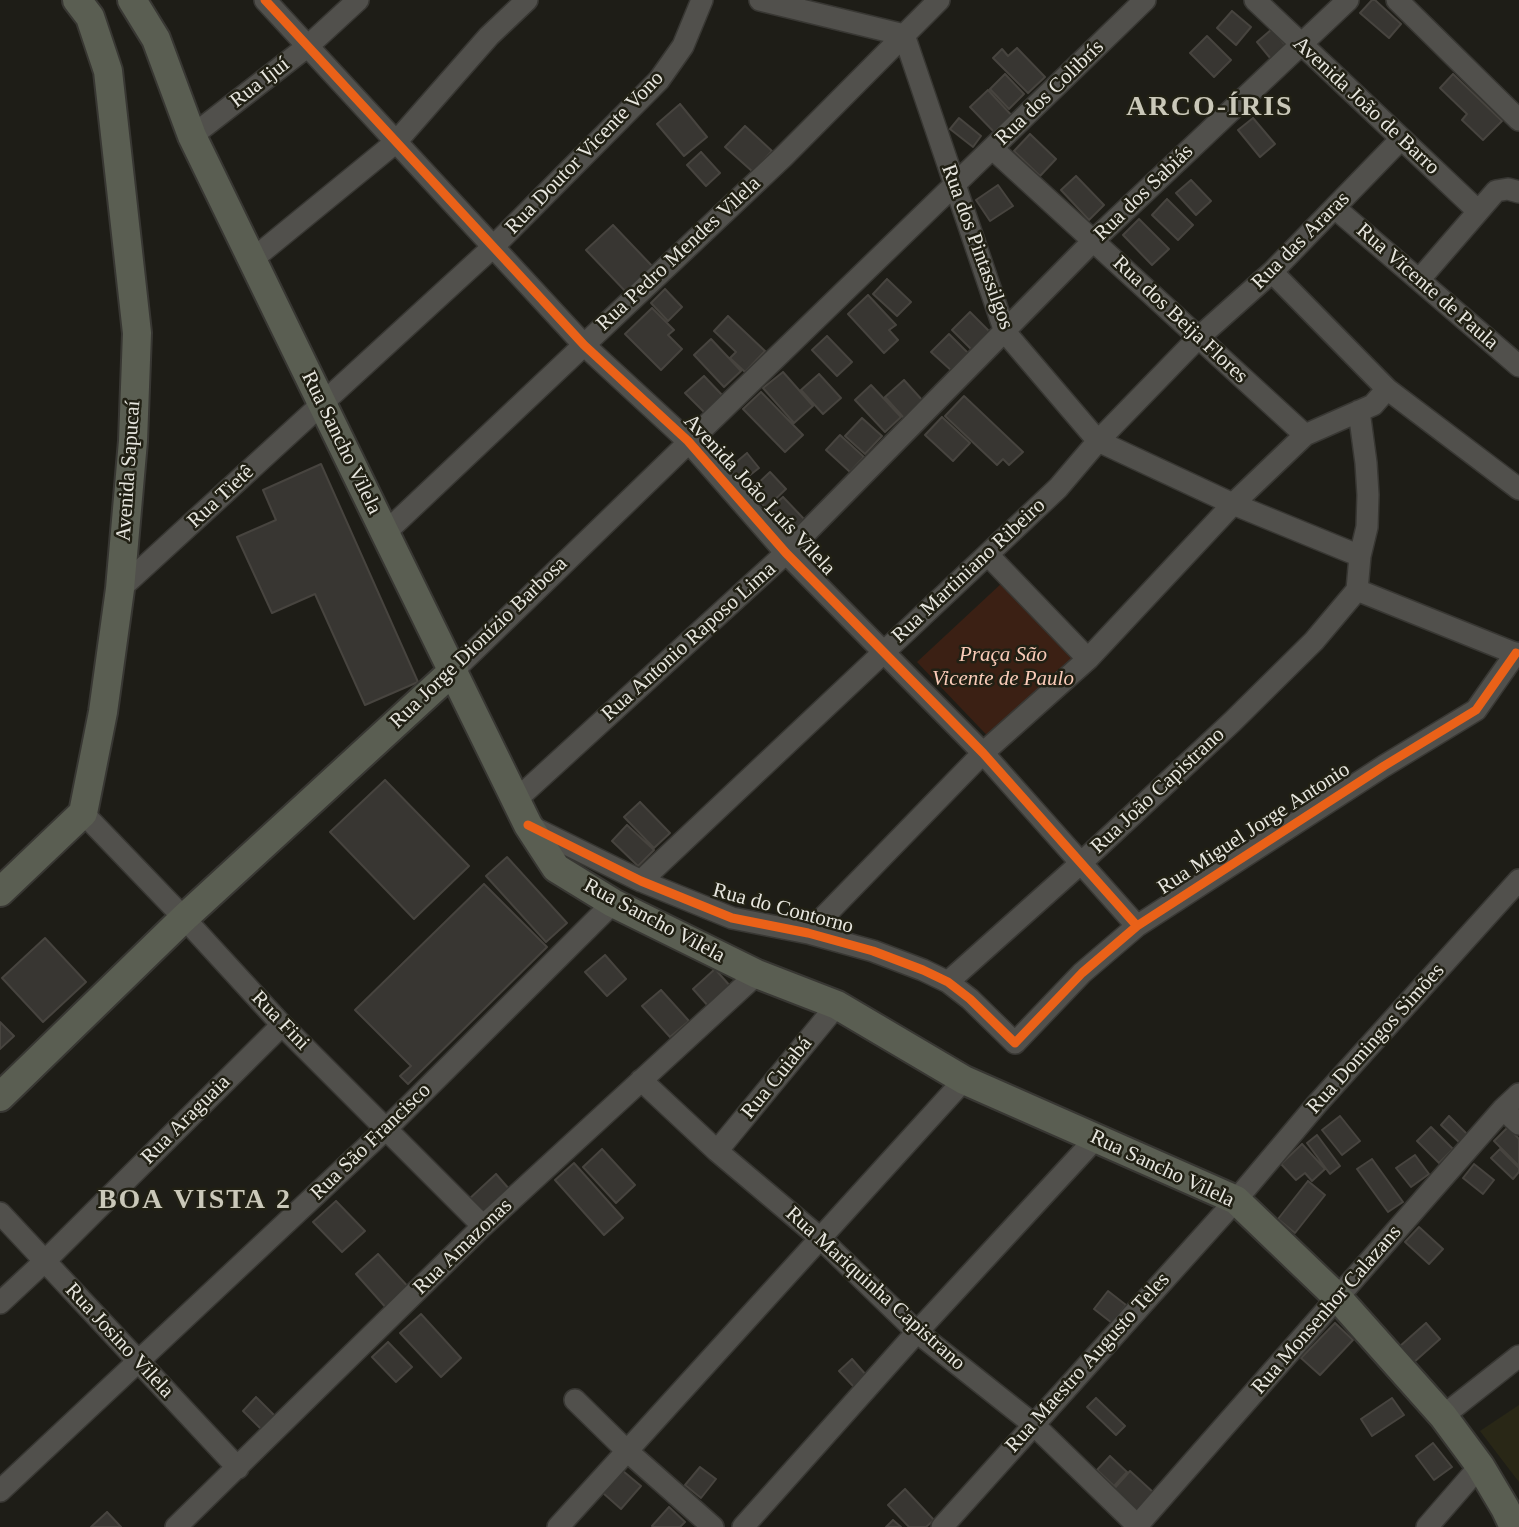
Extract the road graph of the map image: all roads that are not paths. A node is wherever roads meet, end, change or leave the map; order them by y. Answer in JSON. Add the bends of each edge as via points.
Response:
{"nodes":[{"id":1,"x":133,"y":0,"type":"edge"},
{"id":2,"x":265,"y":0,"type":"edge"},
{"id":3,"x":358,"y":0,"type":"edge"},
{"id":4,"x":527,"y":0,"type":"edge"},
{"id":5,"x":702,"y":0,"type":"edge"},
{"id":6,"x":760,"y":0,"type":"edge"},
{"id":7,"x":939,"y":0,"type":"edge"},
{"id":8,"x":1145,"y":0,"type":"edge"},
{"id":9,"x":1255,"y":0,"type":"edge"},
{"id":10,"x":1348,"y":0,"type":"edge"},
{"id":11,"x":1397,"y":0,"type":"edge"},
{"id":12,"x":88,"y":6,"type":"edge"},
{"id":13,"x":904,"y":35,"type":"junction"},
{"id":14,"x":1300,"y":44,"type":"junction"},
{"id":15,"x":308,"y":46,"type":"junction"},
{"id":16,"x":1519,"y":120,"type":"edge"},
{"id":17,"x":192,"y":136,"type":"junction"},
{"id":18,"x":1401,"y":139,"type":"junction"},
{"id":19,"x":396,"y":142,"type":"junction"},
{"id":20,"x":993,"y":149,"type":"junction"},
{"id":21,"x":955,"y":185,"type":"junction"},
{"id":22,"x":1519,"y":192,"type":"edge"},
{"id":23,"x":1335,"y":208,"type":"junction"},
{"id":24,"x":1478,"y":211,"type":"junction"},
{"id":25,"x":1094,"y":240,"type":"junction"},
{"id":26,"x":494,"y":246,"type":"junction"},
{"id":27,"x":253,"y":259,"type":"junction"},
{"id":28,"x":1272,"y":272,"type":"junction"},
{"id":29,"x":1419,"y":280,"type":"junction"},
{"id":30,"x":1005,"y":332,"type":"junction"},
{"id":31,"x":1197,"y":339,"type":"junction"},
{"id":32,"x":584,"y":345,"type":"junction"},
{"id":33,"x":1519,"y":366,"type":"edge"},
{"id":34,"x":1387,"y":389,"type":"junction"},
{"id":35,"x":322,"y":404,"type":"junction"},
{"id":36,"x":1359,"y":411,"type":"junction"},
{"id":37,"x":1305,"y":435,"type":"junction"},
{"id":38,"x":688,"y":441,"type":"junction"},
{"id":39,"x":1098,"y":441,"type":"junction"},
{"id":40,"x":1519,"y":489,"type":"edge"},
{"id":41,"x":1233,"y":504,"type":"junction"},
{"id":42,"x":385,"y":533,"type":"junction"},
{"id":43,"x":786,"y":553,"type":"junction"},
{"id":44,"x":988,"y":555,"type":"junction"},
{"id":45,"x":1360,"y":556,"type":"junction"},
{"id":46,"x":120,"y":589,"type":"junction"},
{"id":47,"x":1357,"y":590,"type":"junction"},
{"id":48,"x":883,"y":652,"type":"junction"},
{"id":49,"x":1518,"y":654,"type":"edge"},
{"id":50,"x":1088,"y":659,"type":"junction"},
{"id":51,"x":454,"y":670,"type":"junction"},
{"id":52,"x":984,"y":753,"type":"junction"},
{"id":53,"x":516,"y":800,"type":"junction"},
{"id":54,"x":83,"y":813,"type":"junction"},
{"id":55,"x":528,"y":825,"type":"junction"},
{"id":56,"x":1081,"y":863,"type":"junction"},
{"id":57,"x":1519,"y":880,"type":"edge"},
{"id":58,"x":641,"y":881,"type":"junction"},
{"id":59,"x":0,"y":892,"type":"edge"},
{"id":60,"x":613,"y":903,"type":"junction"},
{"id":61,"x":184,"y":918,"type":"junction"},
{"id":62,"x":1136,"y":926,"type":"junction"},
{"id":63,"x":807,"y":933,"type":"junction"},
{"id":64,"x":757,"y":974,"type":"junction"},
{"id":65,"x":948,"y":982,"type":"junction"},
{"id":66,"x":837,"y":1005,"type":"junction"},
{"id":67,"x":282,"y":1025,"type":"junction"},
{"id":68,"x":1016,"y":1043,"type":"joint"},
{"id":69,"x":641,"y":1080,"type":"junction"},
{"id":70,"x":964,"y":1080,"type":"junction"},
{"id":71,"x":0,"y":1097,"type":"edge"},
{"id":72,"x":1511,"y":1101,"type":"edge"},
{"id":73,"x":1519,"y":1124,"type":"edge"},
{"id":74,"x":387,"y":1128,"type":"junction"},
{"id":75,"x":1097,"y":1137,"type":"junction"},
{"id":76,"x":717,"y":1151,"type":"junction"},
{"id":77,"x":1236,"y":1200,"type":"junction"},
{"id":78,"x":0,"y":1213,"type":"edge"},
{"id":79,"x":483,"y":1226,"type":"junction"},
{"id":80,"x":820,"y":1238,"type":"junction"},
{"id":81,"x":45,"y":1261,"type":"junction"},
{"id":82,"x":1338,"y":1298,"type":"junction"},
{"id":83,"x":0,"y":1303,"type":"edge"},
{"id":84,"x":916,"y":1332,"type":"junction"},
{"id":85,"x":1519,"y":1356,"type":"edge"},
{"id":86,"x":138,"y":1363,"type":"junction"},
{"id":87,"x":575,"y":1400,"type":"dead end"},
{"id":88,"x":1443,"y":1416,"type":"junction"},
{"id":89,"x":1033,"y":1424,"type":"junction"},
{"id":90,"x":626,"y":1450,"type":"junction"},
{"id":91,"x":1480,"y":1466,"type":"junction"},
{"id":92,"x":238,"y":1468,"type":"junction"},
{"id":93,"x":0,"y":1491,"type":"edge"},
{"id":94,"x":176,"y":1527,"type":"edge"},
{"id":95,"x":558,"y":1527,"type":"edge"},
{"id":96,"x":713,"y":1527,"type":"edge"},
{"id":97,"x":743,"y":1527,"type":"edge"},
{"id":98,"x":942,"y":1527,"type":"edge"},
{"id":99,"x":1137,"y":1527,"type":"edge"},
{"id":100,"x":1427,"y":1527,"type":"edge"},
{"id":101,"x":1514,"y":1527,"type":"edge"}],
"edges":[{"from":1,"to":17,"type":"main road","name":"Rua Sancho Vilela","via":[[156,39]]},
{"from":2,"to":15,"type":"street","name":"Avenida João Luís Vilela"},
{"from":3,"to":15,"type":"street","name":"Rua Ijuí"},
{"from":4,"to":19,"type":"street","via":[[489,36]]},
{"from":5,"to":26,"type":"street","name":"Rua Doutor Vicente Vono","via":[[683,46],[659,80]]},
{"from":6,"to":13,"type":"street"},
{"from":7,"to":13,"type":"street","name":"Rua Pedro Mendes Vilela"},
{"from":8,"to":20,"type":"street","name":"Rua dos Colibrís"},
{"from":9,"to":14,"type":"street","name":"Avenida João de Barro"},
{"from":10,"to":14,"type":"street","name":"Rua dos Sabiás"},
{"from":11,"to":16,"type":"street"},
{"from":12,"to":46,"type":"main road","name":"Avenida Sapucaí","via":[[108,71],[138,333]]},
{"from":13,"to":21,"type":"street","name":"Rua dos Pintassilgos"},
{"from":13,"to":32,"type":"street","name":"Rua Pedro Mendes Vilela"},
{"from":14,"to":18,"type":"street","name":"Avenida João de Barro"},
{"from":14,"to":25,"type":"street","name":"Rua dos Sabiás"},
{"from":15,"to":17,"type":"street","name":"Rua Ijuí"},
{"from":15,"to":19,"type":"street","name":"Avenida João Luís Vilela"},
{"from":17,"to":27,"type":"main road","name":"Rua Sancho Vilela"},
{"from":18,"to":23,"type":"street","name":"Rua das Araras"},
{"from":18,"to":24,"type":"street","name":"Avenida João de Barro"},
{"from":19,"to":26,"type":"street","name":"Avenida João Luís Vilela"},
{"from":19,"to":27,"type":"street"},
{"from":20,"to":21,"type":"street","name":"Rua dos Colibrís"},
{"from":20,"to":25,"type":"street","name":"Rua dos Beija Flores"},
{"from":21,"to":30,"type":"street","name":"Rua dos Pintassilgos"},
{"from":21,"to":38,"type":"street","name":"Rua Jorge Dionízio Barbosa"},
{"from":22,"to":24,"type":"street","via":[[1496,191]]},
{"from":23,"to":28,"type":"street","name":"Rua das Araras"},
{"from":23,"to":29,"type":"street","name":"Rua Vicente de Paula"},
{"from":24,"to":29,"type":"street"},
{"from":25,"to":30,"type":"street","name":"Rua dos Sabiás"},
{"from":25,"to":31,"type":"street","name":"Rua dos Beija Flores"},
{"from":26,"to":32,"type":"street","name":"Avenida João Luís Vilela"},
{"from":26,"to":35,"type":"street","name":"Rua Doutor Vicente Vono"},
{"from":27,"to":35,"type":"main road","name":"Rua Sancho Vilela"},
{"from":28,"to":31,"type":"street","name":"Rua das Araras"},
{"from":28,"to":34,"type":"street"},
{"from":29,"to":33,"type":"street","name":"Rua Vicente de Paula"},
{"from":30,"to":39,"type":"street","name":"Rua dos Pintassilgos"},
{"from":30,"to":43,"type":"street","name":"Rua Antonio Raposo Lima"},
{"from":31,"to":37,"type":"street","name":"Rua dos Beija Flores"},
{"from":31,"to":39,"type":"street","name":"Rua Martiniano Ribeiro"},
{"from":32,"to":38,"type":"street","name":"Avenida João Luís Vilela"},
{"from":32,"to":42,"type":"street","name":"Rua Pedro Mendes Vilela"},
{"from":34,"to":36,"type":"street","via":[[1373,405]]},
{"from":34,"to":40,"type":"street"},
{"from":35,"to":42,"type":"main road","name":"Rua Sancho Vilela"},
{"from":35,"to":46,"type":"street","name":"Rua Tietê"},
{"from":36,"to":37,"type":"street"},
{"from":36,"to":45,"type":"street","via":[[1368,495]]},
{"from":37,"to":41,"type":"street"},
{"from":38,"to":43,"type":"street","name":"Avenida João Luís Vilela"},
{"from":38,"to":51,"type":"street","name":"Rua Jorge Dionízio Barbosa"},
{"from":39,"to":41,"type":"street","name":"Rua dos Pintassilgos"},
{"from":39,"to":44,"type":"street","name":"Rua Martiniano Ribeiro","via":[[1058,488]]},
{"from":41,"to":45,"type":"street","name":"Rua dos Pintassilgos"},
{"from":41,"to":50,"type":"street"},
{"from":42,"to":51,"type":"main road","name":"Rua Sancho Vilela"},
{"from":43,"to":48,"type":"street","name":"Avenida João Luís Vilela"},
{"from":43,"to":53,"type":"street","name":"Rua Antonio Raposo Lima"},
{"from":44,"to":48,"type":"street","name":"Rua Martiniano Ribeiro"},
{"from":44,"to":50,"type":"street"},
{"from":45,"to":47,"type":"street"},
{"from":46,"to":54,"type":"main road","name":"Avenida Sapucaí"},
{"from":47,"to":49,"type":"street"},
{"from":47,"to":56,"type":"street","name":"Rua João Capistrano","via":[[1314,641]]},
{"from":48,"to":52,"type":"street","name":"Avenida João Luís Vilela"},
{"from":48,"to":58,"type":"street","name":"Rua Martiniano Ribeiro"},
{"from":49,"to":62,"type":"street","name":"Rua Miguel Jorge Antonio","via":[[1476,710]]},
{"from":50,"to":52,"type":"street"},
{"from":51,"to":53,"type":"main road","name":"Rua Sancho Vilela"},
{"from":51,"to":61,"type":"main road","name":"Rua Jorge Dionízio Barbosa"},
{"from":52,"to":56,"type":"street","name":"Avenida João Luís Vilela"},
{"from":52,"to":63,"type":"street"},
{"from":53,"to":55,"type":"main road","name":"Rua Sancho Vilela"},
{"from":54,"to":59,"type":"main road"},
{"from":54,"to":61,"type":"street","name":"Rua Fini"},
{"from":55,"to":58,"type":"street","name":"Rua do Contorno"},
{"from":55,"to":60,"type":"main road","name":"Rua Sancho Vilela","via":[[556,868]]},
{"from":56,"to":62,"type":"street","name":"Avenida João Luís Vilela"},
{"from":56,"to":65,"type":"street","name":"Rua João Capistrano"},
{"from":57,"to":77,"type":"street","name":"Rua Domingos Simões"},
{"from":58,"to":63,"type":"street","name":"Rua do Contorno","via":[[732,918]]},
{"from":60,"to":64,"type":"main road","name":"Rua Sancho Vilela"},
{"from":60,"to":74,"type":"street","name":"Rua São Francisco"},
{"from":61,"to":67,"type":"street","name":"Rua Fini"},
{"from":61,"to":71,"type":"main road","name":"Rua Jorge Dionízio Barbosa"},
{"from":62,"to":68,"type":"street","name":"Rua Miguel Jorge Antonio","via":[[1082,973]]},
{"from":63,"to":65,"type":"street","name":"Rua do Contorno","via":[[873,951]]},
{"from":64,"to":66,"type":"main road","name":"Rua Sancho Vilela"},
{"from":64,"to":69,"type":"street","name":"Rua Amazonas"},
{"from":65,"to":68,"type":"street","name":"Rua do Contorno"},
{"from":66,"to":70,"type":"main road","name":"Rua Sancho Vilela"},
{"from":66,"to":76,"type":"street","name":"Rua Cuiabá"},
{"from":67,"to":74,"type":"street","name":"Rua Fini"},
{"from":67,"to":81,"type":"street","name":"Rua Araguaia"},
{"from":69,"to":76,"type":"street","name":"Rua Mariquinha Capistrano"},
{"from":69,"to":79,"type":"street","name":"Rua Amazonas"},
{"from":70,"to":75,"type":"main road","name":"Rua Sancho Vilela"},
{"from":70,"to":80,"type":"street"},
{"from":72,"to":73,"type":"street"},
{"from":72,"to":82,"type":"street","name":"Rua Monsenhor Calazans"},
{"from":74,"to":79,"type":"street","name":"Rua Fini"},
{"from":74,"to":86,"type":"street","name":"Rua São Francisco"},
{"from":75,"to":77,"type":"main road","name":"Rua Sancho Vilela"},
{"from":75,"to":84,"type":"street"},
{"from":76,"to":80,"type":"street","name":"Rua Mariquinha Capistrano"},
{"from":77,"to":82,"type":"main road","name":"Rua Sancho Vilela"},
{"from":77,"to":89,"type":"street","name":"Rua Maestro Augusto Teles"},
{"from":78,"to":81,"type":"street","name":"Rua Josino Vilela"},
{"from":79,"to":92,"type":"street","name":"Rua Amazonas"},
{"from":80,"to":84,"type":"street","name":"Rua Mariquinha Capistrano"},
{"from":80,"to":90,"type":"street"},
{"from":81,"to":83,"type":"street","name":"Rua Araguaia"},
{"from":81,"to":86,"type":"street","name":"Rua Josino Vilela"},
{"from":82,"to":88,"type":"main road","name":"Rua Sancho Vilela"},
{"from":82,"to":99,"type":"street","name":"Rua Monsenhor Calazans"},
{"from":84,"to":89,"type":"street","name":"Rua Mariquinha Capistrano"},
{"from":84,"to":97,"type":"street"},
{"from":85,"to":88,"type":"street"},
{"from":86,"to":92,"type":"street","name":"Rua Josino Vilela"},
{"from":86,"to":93,"type":"street","name":"Rua São Francisco"},
{"from":87,"to":90,"type":"street"},
{"from":88,"to":91,"type":"main road","name":"Rua Sancho Vilela"},
{"from":89,"to":98,"type":"street","name":"Rua Maestro Augusto Teles"},
{"from":89,"to":99,"type":"street","name":"Rua Mariquinha Capistrano"},
{"from":90,"to":95,"type":"street"},
{"from":90,"to":96,"type":"street"},
{"from":91,"to":100,"type":"street"},
{"from":91,"to":101,"type":"main road","name":"Rua Sancho Vilela"},
{"from":92,"to":94,"type":"street","name":"Rua Amazonas"}]}
